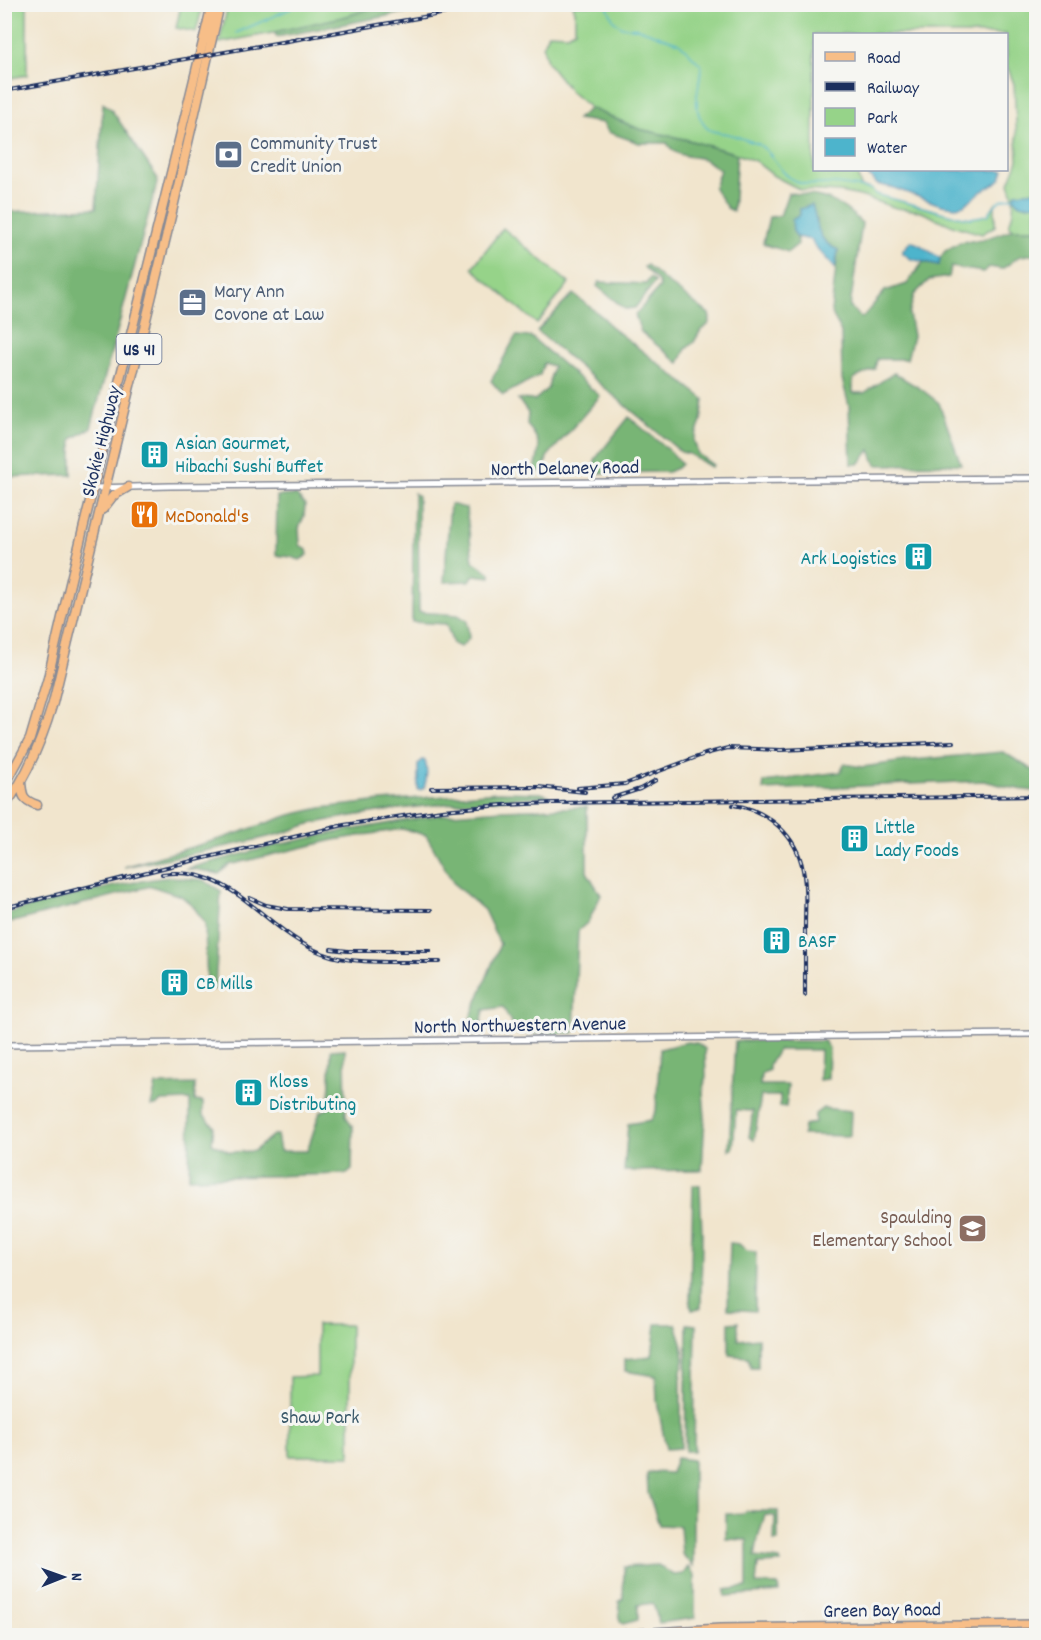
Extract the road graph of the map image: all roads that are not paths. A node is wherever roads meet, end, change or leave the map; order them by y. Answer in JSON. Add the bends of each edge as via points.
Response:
{"nodes":[{"id":1,"x":213,"y":4,"type":"edge"},
{"id":2,"x":220,"y":4,"type":"edge"},
{"id":3,"x":1036,"y":478,"type":"edge"},
{"id":4,"x":128,"y":487,"type":"junction"},
{"id":5,"x":94,"y":488,"type":"junction"},
{"id":6,"x":105,"y":488,"type":"junction"},
{"id":7,"x":99,"y":515,"type":"junction"},
{"id":8,"x":21,"y":782,"type":"junction"},
{"id":9,"x":4,"y":787,"type":"edge"},
{"id":10,"x":37,"y":804,"type":"dead end"},
{"id":11,"x":4,"y":807,"type":"edge"},
{"id":12,"x":1036,"y":1034,"type":"edge"},
{"id":13,"x":4,"y":1045,"type":"edge"},
{"id":14,"x":1036,"y":1623,"type":"edge"},
{"id":15,"x":587,"y":1635,"type":"edge"}],
"edges":[{"from":1,"to":5,"type":"highway","name":"Skokie Highway","number":"US 41"},
{"from":2,"to":6,"type":"highway","name":"Skokie Highway","number":"US 41"},
{"from":3,"to":4,"type":"street","name":"North Delaney Road"},
{"from":4,"to":6,"type":"street","name":"North Delaney Road"},
{"from":4,"to":7,"type":"highway","via":[[113,496]]},
{"from":5,"to":6,"type":"street","name":"North Delaney Road"},
{"from":5,"to":9,"type":"highway","name":"Skokie Highway","number":"US 41","via":[[39,713]]},
{"from":6,"to":7,"type":"highway","name":"Skokie Highway","number":"US 41"},
{"from":7,"to":8,"type":"highway","name":"Skokie Highway","number":"US 41","via":[[53,703]]},
{"from":8,"to":10,"type":"highway","via":[[24,797]]},
{"from":8,"to":11,"type":"highway","name":"Skokie Highway","number":"US 41"},
{"from":12,"to":13,"type":"street","name":"North Northwestern Avenue"},
{"from":14,"to":15,"type":"main road","name":"Green Bay Road"}]}
